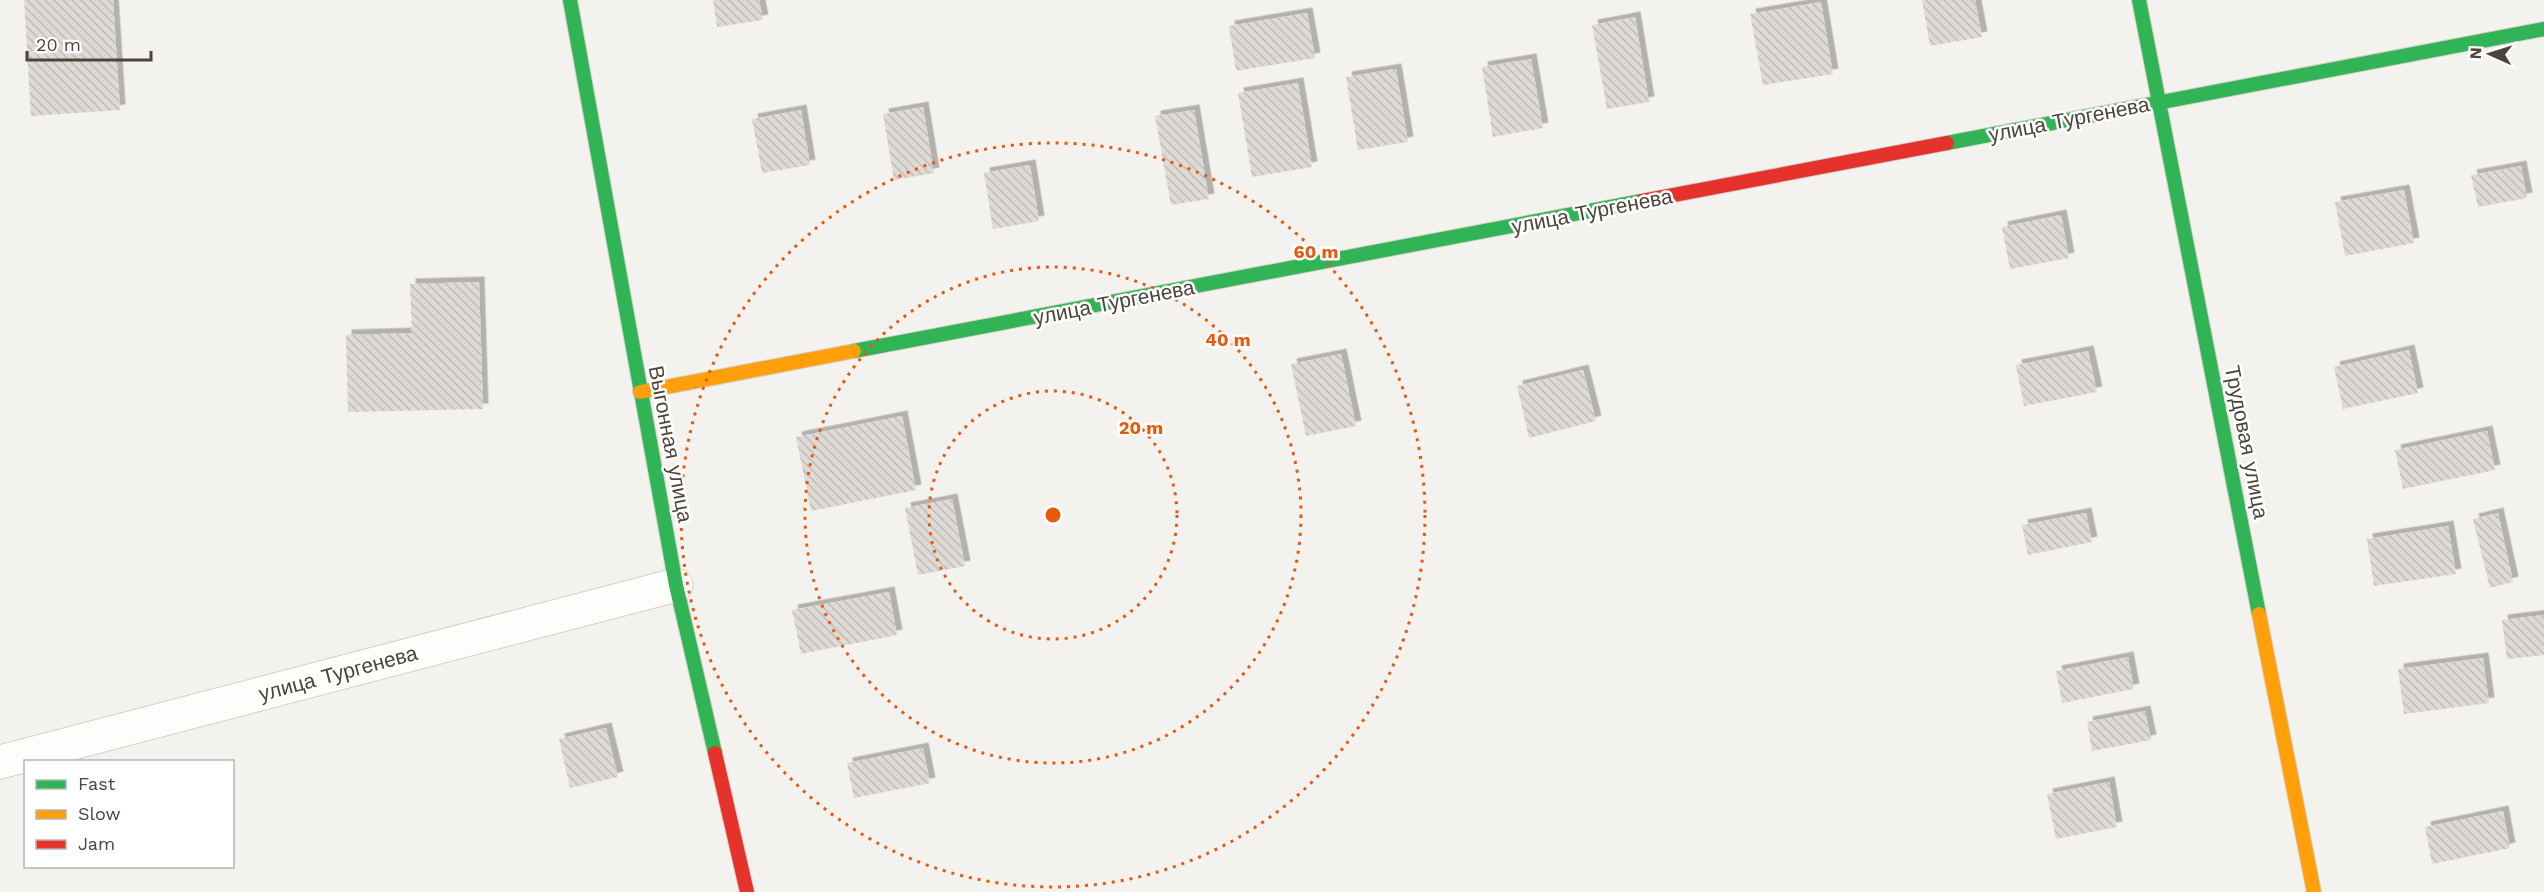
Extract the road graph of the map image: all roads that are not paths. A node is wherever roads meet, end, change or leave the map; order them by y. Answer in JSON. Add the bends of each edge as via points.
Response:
{"nodes":[{"id":1,"x":570,"y":0,"type":"edge"},
{"id":2,"x":2139,"y":0,"type":"edge"},
{"id":3,"x":2544,"y":29,"type":"edge"},
{"id":4,"x":2159,"y":102,"type":"junction"},
{"id":5,"x":639,"y":392,"type":"junction"},
{"id":6,"x":676,"y":585,"type":"junction"},
{"id":7,"x":0,"y":762,"type":"edge"},
{"id":8,"x":747,"y":892,"type":"edge"},
{"id":9,"x":2314,"y":892,"type":"edge"}],
"edges":[{"from":1,"to":5,"type":"street","name":"Выгонная улица"},
{"from":2,"to":4,"type":"street","name":"Трудовая улица"},
{"from":3,"to":4,"type":"street","name":"улица Тургенева"},
{"from":4,"to":5,"type":"street","name":"улица Тургенева"},
{"from":4,"to":9,"type":"street","name":"Трудовая улица"},
{"from":5,"to":6,"type":"street","name":"Выгонная улица"},
{"from":6,"to":7,"type":"street","name":"улица Тургенева"},
{"from":6,"to":8,"type":"street","name":"Выгонная улица"}]}
